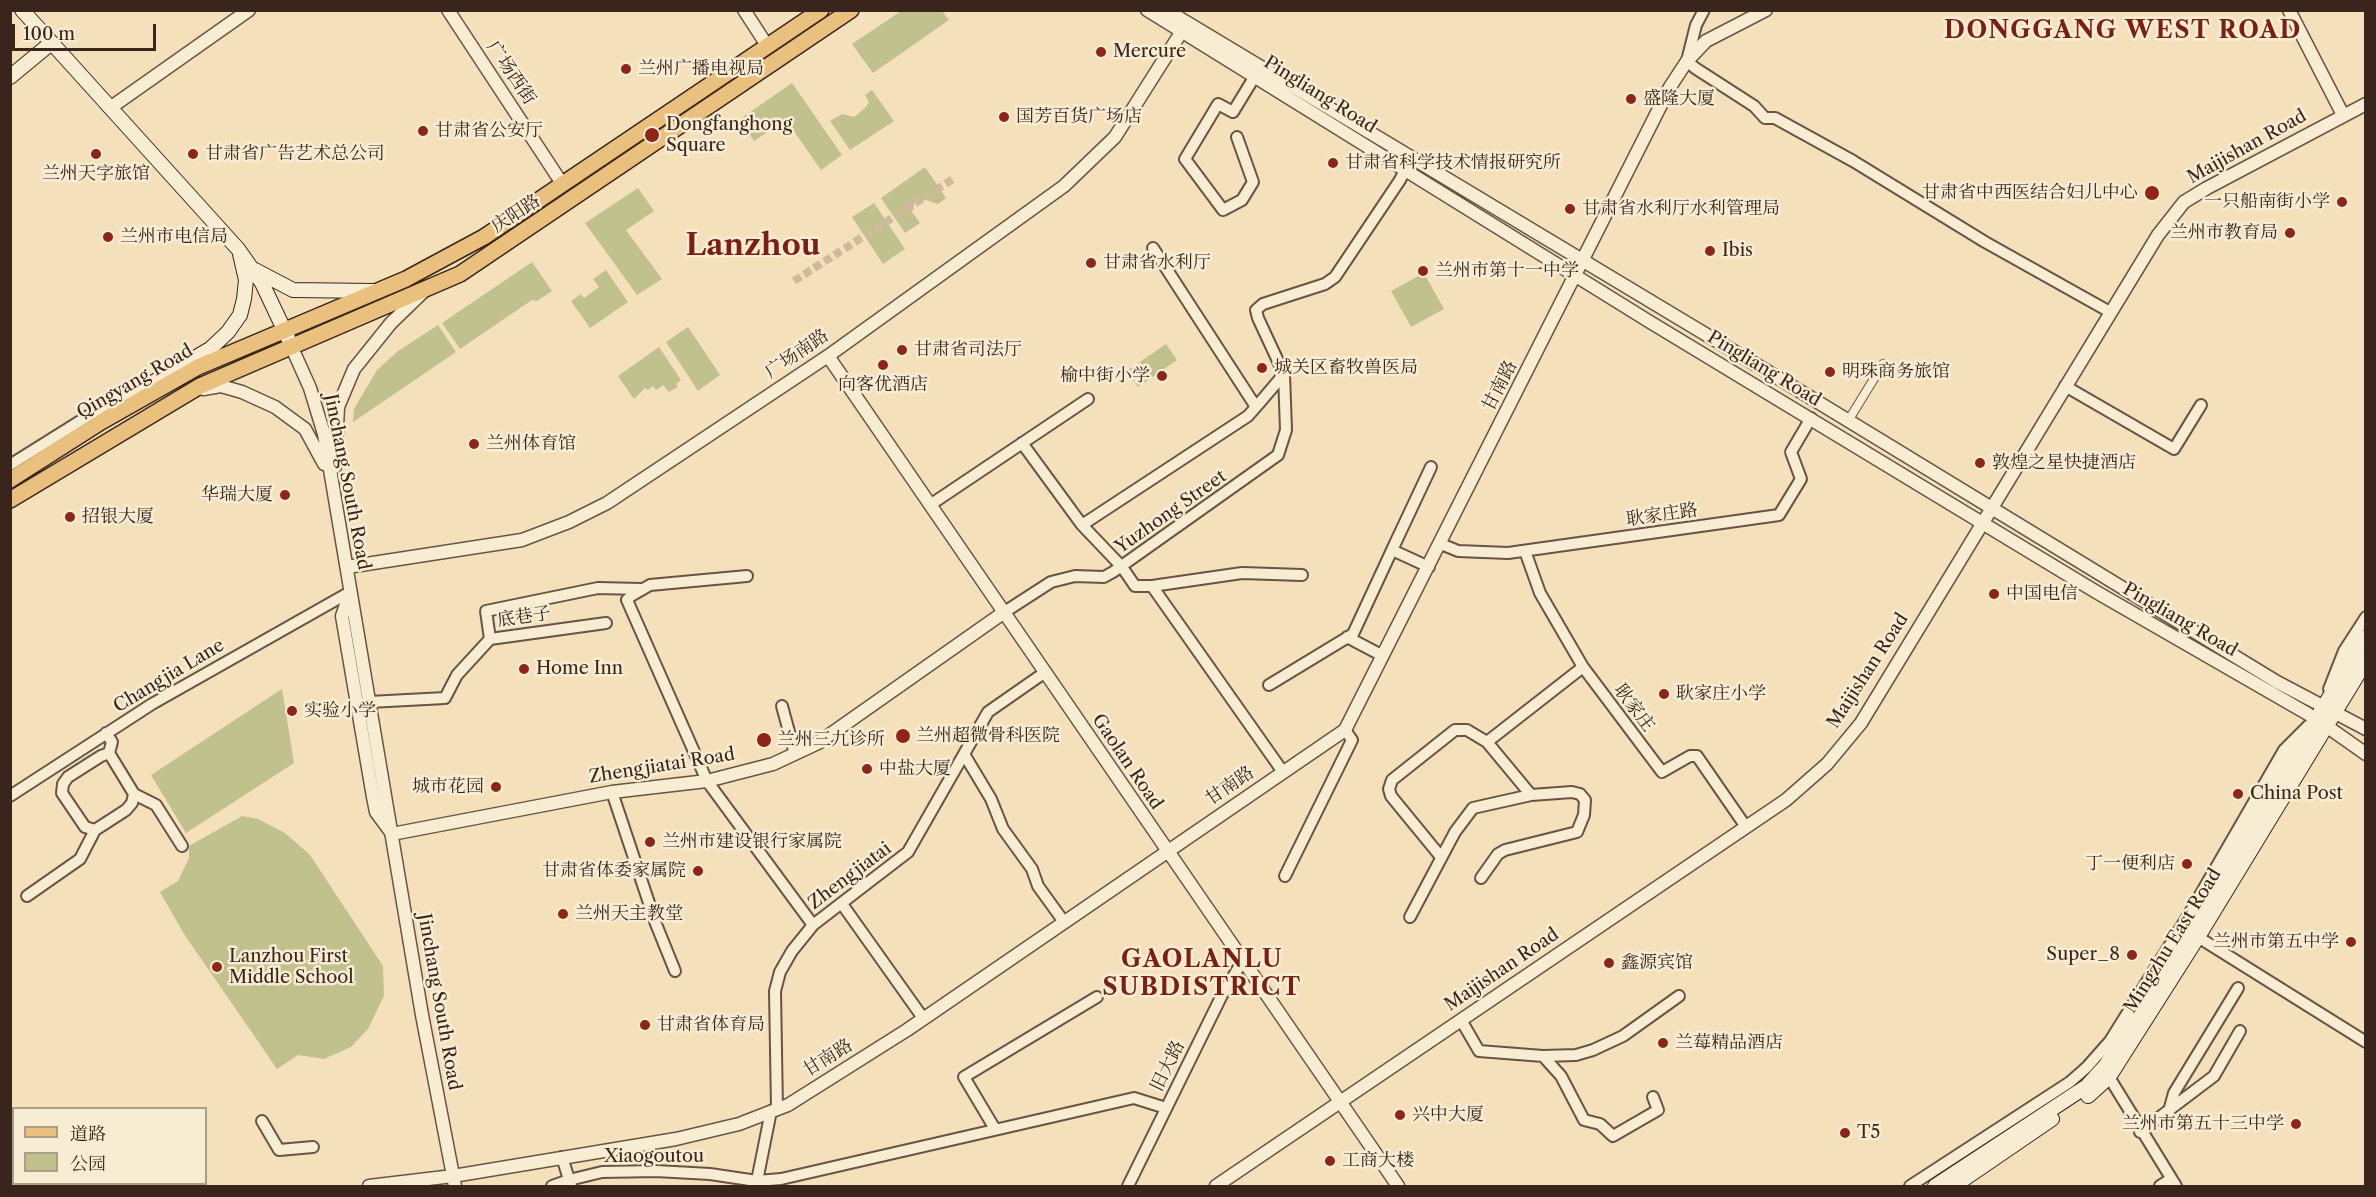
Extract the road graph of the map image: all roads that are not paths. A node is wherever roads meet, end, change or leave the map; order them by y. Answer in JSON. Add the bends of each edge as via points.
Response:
{"nodes":[{"id":1,"x":22,"y":10,"type":"edge"},
{"id":2,"x":249,"y":10,"type":"edge"},
{"id":3,"x":448,"y":10,"type":"edge"},
{"id":4,"x":744,"y":10,"type":"edge"},
{"id":5,"x":821,"y":10,"type":"edge"},
{"id":6,"x":851,"y":10,"type":"edge"},
{"id":7,"x":1147,"y":10,"type":"edge"},
{"id":8,"x":1166,"y":10,"type":"edge"},
{"id":9,"x":1704,"y":10,"type":"edge"},
{"id":10,"x":1766,"y":10,"type":"edge"},
{"id":11,"x":2289,"y":10,"type":"edge"},
{"id":12,"x":1182,"y":31,"type":"junction"},
{"id":13,"x":47,"y":41,"type":"junction"},
{"id":14,"x":768,"y":46,"type":"junction"},
{"id":15,"x":1687,"y":61,"type":"junction"},
{"id":16,"x":10,"y":66,"type":"edge"},
{"id":17,"x":1255,"y":76,"type":"junction"},
{"id":18,"x":10,"y":77,"type":"edge"},
{"id":19,"x":2366,"y":104,"type":"edge"},
{"id":20,"x":110,"y":108,"type":"junction"},
{"id":21,"x":2343,"y":115,"type":"junction"},
{"id":22,"x":1237,"y":137,"type":"dead end"},
{"id":23,"x":1408,"y":164,"type":"junction"},
{"id":24,"x":563,"y":185,"type":"junction"},
{"id":25,"x":1153,"y":248,"type":"dead end"},
{"id":26,"x":238,"y":249,"type":"junction"},
{"id":27,"x":1582,"y":262,"type":"junction"},
{"id":28,"x":253,"y":269,"type":"junction"},
{"id":29,"x":1576,"y":274,"type":"junction"},
{"id":30,"x":427,"y":288,"type":"junction"},
{"id":31,"x":377,"y":291,"type":"junction"},
{"id":32,"x":2110,"y":312,"type":"junction"},
{"id":33,"x":288,"y":338,"type":"junction"},
{"id":34,"x":828,"y":356,"type":"junction"},
{"id":35,"x":1883,"y":364,"type":"dead end"},
{"id":36,"x":1284,"y":374,"type":"junction"},
{"id":37,"x":2065,"y":386,"type":"junction"},
{"id":38,"x":140,"y":390,"type":"junction"},
{"id":39,"x":1088,"y":399,"type":"dead end"},
{"id":40,"x":174,"y":400,"type":"junction"},
{"id":41,"x":2201,"y":405,"type":"dead end"},
{"id":42,"x":1256,"y":407,"type":"junction"},
{"id":43,"x":1811,"y":418,"type":"junction"},
{"id":44,"x":1848,"y":421,"type":"junction"},
{"id":45,"x":101,"y":422,"type":"junction"},
{"id":46,"x":1022,"y":443,"type":"junction"},
{"id":47,"x":10,"y":465,"type":"edge"},
{"id":48,"x":1431,"y":467,"type":"dead end"},
{"id":49,"x":10,"y":480,"type":"edge"},
{"id":50,"x":334,"y":490,"type":"junction"},
{"id":51,"x":10,"y":500,"type":"edge"},
{"id":52,"x":930,"y":505,"type":"junction"},
{"id":53,"x":1989,"y":509,"type":"junction"},
{"id":54,"x":1981,"y":522,"type":"junction"},
{"id":55,"x":1082,"y":525,"type":"junction"},
{"id":56,"x":1441,"y":544,"type":"junction"},
{"id":57,"x":1392,"y":550,"type":"junction"},
{"id":58,"x":1525,"y":551,"type":"junction"},
{"id":59,"x":347,"y":567,"type":"junction"},
{"id":60,"x":1122,"y":567,"type":"junction"},
{"id":61,"x":1429,"y":567,"type":"junction"},
{"id":62,"x":1302,"y":575,"type":"dead end"},
{"id":63,"x":747,"y":576,"type":"dead end"},
{"id":64,"x":1152,"y":586,"type":"junction"},
{"id":65,"x":642,"y":590,"type":"junction"},
{"id":66,"x":350,"y":592,"type":"junction"},
{"id":67,"x":1003,"y":613,"type":"junction"},
{"id":68,"x":2366,"y":617,"type":"edge"},
{"id":69,"x":606,"y":623,"type":"dead end"},
{"id":70,"x":1347,"y":637,"type":"junction"},
{"id":71,"x":2366,"y":637,"type":"edge"},
{"id":72,"x":490,"y":639,"type":"junction"},
{"id":73,"x":1383,"y":656,"type":"junction"},
{"id":74,"x":2366,"y":661,"type":"edge"},
{"id":75,"x":1582,"y":667,"type":"junction"},
{"id":76,"x":1044,"y":673,"type":"junction"},
{"id":77,"x":1269,"y":685,"type":"dead end"},
{"id":78,"x":369,"y":702,"type":"junction"},
{"id":79,"x":782,"y":706,"type":"dead end"},
{"id":80,"x":2324,"y":715,"type":"junction"},
{"id":81,"x":2366,"y":729,"type":"edge"},
{"id":82,"x":1345,"y":730,"type":"junction"},
{"id":83,"x":106,"y":733,"type":"junction"},
{"id":84,"x":1487,"y":741,"type":"junction"},
{"id":85,"x":109,"y":753,"type":"junction"},
{"id":86,"x":2366,"y":753,"type":"edge"},
{"id":87,"x":795,"y":754,"type":"junction"},
{"id":88,"x":964,"y":754,"type":"junction"},
{"id":89,"x":1283,"y":772,"type":"junction"},
{"id":90,"x":707,"y":781,"type":"junction"},
{"id":91,"x":612,"y":792,"type":"junction"},
{"id":92,"x":134,"y":794,"type":"junction"},
{"id":93,"x":1531,"y":795,"type":"junction"},
{"id":94,"x":10,"y":796,"type":"edge"},
{"id":95,"x":1746,"y":827,"type":"junction"},
{"id":96,"x":95,"y":830,"type":"junction"},
{"id":97,"x":392,"y":834,"type":"junction"},
{"id":98,"x":182,"y":846,"type":"dead end"},
{"id":99,"x":1166,"y":851,"type":"junction"},
{"id":100,"x":1442,"y":857,"type":"junction"},
{"id":101,"x":1285,"y":876,"type":"dead end"},
{"id":102,"x":1481,"y":878,"type":"dead end"},
{"id":103,"x":27,"y":896,"type":"dead end"},
{"id":104,"x":842,"y":904,"type":"junction"},
{"id":105,"x":1410,"y":917,"type":"dead end"},
{"id":106,"x":1064,"y":922,"type":"junction"},
{"id":107,"x":813,"y":925,"type":"junction"},
{"id":108,"x":2198,"y":937,"type":"junction"},
{"id":109,"x":1242,"y":962,"type":"junction"},
{"id":110,"x":675,"y":971,"type":"dead end"},
{"id":111,"x":2238,"y":988,"type":"dead end"},
{"id":112,"x":1679,"y":996,"type":"dead end"},
{"id":113,"x":1097,"y":997,"type":"dead end"},
{"id":114,"x":923,"y":1018,"type":"junction"},
{"id":115,"x":1461,"y":1020,"type":"junction"},
{"id":116,"x":2240,"y":1031,"type":"dead end"},
{"id":117,"x":2366,"y":1042,"type":"edge"},
{"id":118,"x":1543,"y":1056,"type":"junction"},
{"id":119,"x":2109,"y":1077,"type":"junction"},
{"id":120,"x":1653,"y":1097,"type":"dead end"},
{"id":121,"x":1339,"y":1102,"type":"junction"},
{"id":122,"x":1166,"y":1108,"type":"junction"},
{"id":123,"x":774,"y":1110,"type":"junction"},
{"id":124,"x":2035,"y":1111,"type":"junction"},
{"id":125,"x":2169,"y":1112,"type":"junction"},
{"id":126,"x":262,"y":1121,"type":"dead end"},
{"id":127,"x":995,"y":1129,"type":"junction"},
{"id":128,"x":2140,"y":1132,"type":"junction"},
{"id":129,"x":313,"y":1147,"type":"dead end"},
{"id":130,"x":562,"y":1157,"type":"junction"},
{"id":131,"x":453,"y":1183,"type":"edge"},
{"id":132,"x":570,"y":1183,"type":"edge"},
{"id":133,"x":2174,"y":1183,"type":"edge"},
{"id":134,"x":754,"y":1184,"type":"edge"},
{"id":135,"x":369,"y":1186,"type":"edge"},
{"id":136,"x":552,"y":1186,"type":"edge"},
{"id":137,"x":1128,"y":1186,"type":"edge"},
{"id":138,"x":1216,"y":1186,"type":"edge"},
{"id":139,"x":1398,"y":1186,"type":"edge"},
{"id":140,"x":1910,"y":1186,"type":"edge"},
{"id":141,"x":1935,"y":1186,"type":"edge"},
{"id":142,"x":1954,"y":1186,"type":"edge"},
{"id":143,"x":2160,"y":1186,"type":"edge"}],
"edges":[{"from":1,"to":13,"type":"main road"},
{"from":2,"to":20,"type":"street"},
{"from":3,"to":24,"type":"street","name":"广场西街"},
{"from":4,"to":14,"type":"street"},
{"from":5,"to":14,"type":"main road","name":"庆阳路"},
{"from":6,"to":30,"type":"main road","name":"庆阳路","via":[[530,229],[460,274]]},
{"from":7,"to":12,"type":"street","name":"Pingliang Road"},
{"from":8,"to":23,"type":"street","name":"Pingliang Road"},
{"from":9,"to":15,"type":"street"},
{"from":10,"to":15,"type":"street","name":"甘南路","via":[[1706,41]]},
{"from":11,"to":21,"type":"street"},
{"from":12,"to":17,"type":"street","name":"Pingliang Road"},
{"from":12,"to":34,"type":"street","name":"广场南路","via":[[1132,113],[1093,160],[1064,186]]},
{"from":13,"to":16,"type":"main road"},
{"from":13,"to":18,"type":"main road"},
{"from":13,"to":20,"type":"main road"},
{"from":14,"to":24,"type":"main road","name":"庆阳路"},
{"from":15,"to":27,"type":"street","name":"甘南路","via":[[1670,87]]},
{"from":15,"to":32,"type":"street","via":[[1754,106],[1765,118],[1775,118],[1852,161]]},
{"from":17,"to":22,"type":"street","via":[[1233,112],[1218,104],[1185,159],[1223,210],[1242,200],[1253,183]]},
{"from":17,"to":23,"type":"street","name":"Pingliang Road"},
{"from":19,"to":21,"type":"street","name":"Maijishan Road"},
{"from":20,"to":26,"type":"main road"},
{"from":21,"to":32,"type":"street","name":"Maijishan Road","via":[[2184,202],[2158,235]]},
{"from":23,"to":27,"type":"street","name":"Pingliang Road"},
{"from":23,"to":29,"type":"street","name":"Pingliang Road"},
{"from":23,"to":36,"type":"street","name":"Yuzhong Street","via":[[1335,276],[1325,284],[1263,304],[1256,310]]},
{"from":24,"to":31,"type":"main road","name":"庆阳路","via":[[484,237]]},
{"from":25,"to":42,"type":"street"},
{"from":26,"to":28,"type":"main road"},
{"from":26,"to":38,"type":"main road","via":[[246,280],[240,315],[210,349]]},
{"from":27,"to":29,"type":"street","name":"甘南路"},
{"from":27,"to":44,"type":"street","name":"Pingliang Road"},
{"from":28,"to":31,"type":"main road","via":[[293,290]]},
{"from":28,"to":33,"type":"main road"},
{"from":29,"to":43,"type":"street","name":"Pingliang Road"},
{"from":29,"to":56,"type":"street","name":"甘南路"},
{"from":30,"to":33,"type":"main road","name":"庆阳路"},
{"from":30,"to":50,"type":"street","via":[[391,322],[354,369],[338,407]]},
{"from":31,"to":33,"type":"main road","name":"庆阳路"},
{"from":32,"to":37,"type":"street","name":"Maijishan Road"},
{"from":33,"to":40,"type":"main road","name":"庆阳路"},
{"from":33,"to":45,"type":"main road","name":"Qingyang Road","via":[[198,367]]},
{"from":33,"to":50,"type":"street","name":"Jinchang South Road","via":[[318,409]]},
{"from":34,"to":52,"type":"street","name":"Gaolan Road"},
{"from":34,"to":59,"type":"street","name":"广场南路","via":[[607,503],[570,522],[522,540]]},
{"from":35,"to":44,"type":"street"},
{"from":36,"to":42,"type":"street","name":"Yuzhong Street"},
{"from":36,"to":60,"type":"street","name":"Yuzhong Street","via":[[1286,430],[1278,455]]},
{"from":37,"to":41,"type":"street","via":[[2174,450]]},
{"from":37,"to":53,"type":"street","name":"Maijishan Road"},
{"from":38,"to":45,"type":"main road"},
{"from":38,"to":47,"type":"street","via":[[109,403]]},
{"from":39,"to":46,"type":"street"},
{"from":40,"to":50,"type":"street","via":[[220,386],[275,407],[305,429]]},
{"from":40,"to":51,"type":"main road","name":"Qingyang Road"},
{"from":42,"to":55,"type":"street","name":"Yuzhong Street"},
{"from":43,"to":54,"type":"street","name":"Pingliang Road"},
{"from":43,"to":58,"type":"street","name":"耿家庄路","via":[[1791,452],[1801,479],[1779,515]]},
{"from":44,"to":53,"type":"street","name":"Pingliang Road"},
{"from":45,"to":49,"type":"main road","name":"Qingyang Road"},
{"from":46,"to":52,"type":"street"},
{"from":46,"to":55,"type":"street"},
{"from":48,"to":57,"type":"street"},
{"from":50,"to":59,"type":"street","name":"Jinchang South Road"},
{"from":52,"to":67,"type":"street","name":"Gaolan Road"},
{"from":53,"to":54,"type":"street","name":"Maijishan Road"},
{"from":53,"to":80,"type":"street","name":"Pingliang Road","via":[[2103,574]]},
{"from":54,"to":80,"type":"street","name":"Pingliang Road"},
{"from":54,"to":95,"type":"street","name":"Maijishan Road","via":[[1860,723],[1827,764],[1786,800]]},
{"from":55,"to":60,"type":"street"},
{"from":56,"to":58,"type":"street","name":"耿家庄路","via":[[1458,551]]},
{"from":56,"to":61,"type":"street","name":"甘南路"},
{"from":57,"to":61,"type":"street"},
{"from":57,"to":70,"type":"street","via":[[1353,634]]},
{"from":58,"to":75,"type":"street","name":"耿家庄","via":[[1540,593]]},
{"from":59,"to":66,"type":"street","name":"Jinchang South Road"},
{"from":60,"to":64,"type":"street","via":[[1135,586]]},
{"from":60,"to":67,"type":"street","name":"Yuzhong Street","via":[[1104,577],[1075,576],[1051,582]]},
{"from":61,"to":73,"type":"street","name":"甘南路"},
{"from":62,"to":64,"type":"street","via":[[1242,573]]},
{"from":63,"to":65,"type":"street","via":[[650,585]]},
{"from":64,"to":89,"type":"street"},
{"from":65,"to":72,"type":"street","via":[[598,588],[486,611]]},
{"from":65,"to":90,"type":"street","via":[[627,600]]},
{"from":66,"to":78,"type":"street","name":"Jinchang South Road"},
{"from":66,"to":83,"type":"street","name":"Changjia Lane","via":[[243,650]]},
{"from":66,"to":97,"type":"street","name":"Jinchang South Road","via":[[342,616],[373,797],[376,812]]},
{"from":67,"to":76,"type":"street","name":"Gaolan Road"},
{"from":67,"to":87,"type":"street","name":"Zhengjiatai Road","via":[[818,743]]},
{"from":68,"to":80,"type":"street","name":"Mingzhu East Road","via":[[2344,651]]},
{"from":69,"to":72,"type":"street","name":"底巷子"},
{"from":70,"to":73,"type":"street"},
{"from":70,"to":77,"type":"street"},
{"from":71,"to":80,"type":"main road","name":"Mingzhu East Road"},
{"from":72,"to":78,"type":"street","name":"底巷子","via":[[457,675],[445,698]]},
{"from":73,"to":82,"type":"street","name":"甘南路"},
{"from":74,"to":80,"type":"main road","name":"Mingzhu East Road"},
{"from":75,"to":84,"type":"street"},
{"from":75,"to":95,"type":"street","name":"耿家庄","via":[[1662,772],[1697,756]]},
{"from":76,"to":88,"type":"street","name":"Zhengjiatai","via":[[988,712]]},
{"from":76,"to":99,"type":"street","name":"Gaolan Road"},
{"from":78,"to":97,"type":"street","name":"Jinchang South Road"},
{"from":79,"to":87,"type":"street"},
{"from":80,"to":81,"type":"street","name":"Pingliang Road"},
{"from":80,"to":86,"type":"street","name":"Pingliang Road"},
{"from":80,"to":108,"type":"main road","name":"Mingzhu East Road"},
{"from":80,"to":124,"type":"main road","name":"Mingzhu East Road","via":[[2106,1065],[2087,1086]]},
{"from":82,"to":89,"type":"street","name":"甘南路"},
{"from":82,"to":101,"type":"street","via":[[1353,740]]},
{"from":83,"to":85,"type":"street","via":[[112,741]]},
{"from":83,"to":94,"type":"street","name":"Changjia Lane"},
{"from":84,"to":93,"type":"street"},
{"from":84,"to":100,"type":"street","via":[[1467,730],[1455,730],[1392,780],[1391,796]]},
{"from":85,"to":92,"type":"street"},
{"from":85,"to":96,"type":"street","via":[[68,777],[63,784],[62,793],[85,827]]},
{"from":87,"to":90,"type":"street","name":"Zhengjiatai Road","via":[[773,764]]},
{"from":88,"to":104,"type":"street","name":"Zhengjiatai","via":[[908,852]]},
{"from":88,"to":106,"type":"street","via":[[991,799],[1003,829]]},
{"from":89,"to":99,"type":"street","name":"甘南路"},
{"from":90,"to":91,"type":"street","name":"Zhengjiatai Road"},
{"from":90,"to":107,"type":"street"},
{"from":91,"to":97,"type":"street","name":"Zhengjiatai Road"},
{"from":91,"to":110,"type":"street"},
{"from":92,"to":96,"type":"street","via":[[126,810]]},
{"from":92,"to":98,"type":"street","via":[[156,806]]},
{"from":93,"to":100,"type":"street","via":[[1473,808]]},
{"from":93,"to":102,"type":"street","via":[[1580,794],[1585,800],[1584,815],[1577,832],[1505,850]]},
{"from":95,"to":115,"type":"street","name":"Maijishan Road"},
{"from":96,"to":103,"type":"street","via":[[80,859]]},
{"from":97,"to":131,"type":"street","name":"Jinchang South Road"},
{"from":99,"to":106,"type":"street","name":"甘南路"},
{"from":99,"to":109,"type":"street","name":"Gaolan Road"},
{"from":100,"to":105,"type":"street"},
{"from":104,"to":107,"type":"street","name":"Zhengjiatai"},
{"from":104,"to":114,"type":"street"},
{"from":106,"to":114,"type":"street","name":"甘南路"},
{"from":107,"to":123,"type":"street","name":"Zhengjiatai","via":[[792,951],[775,991]]},
{"from":108,"to":117,"type":"street"},
{"from":108,"to":119,"type":"main road","name":"Mingzhu East Road"},
{"from":109,"to":121,"type":"street","name":"Gaolan Road"},
{"from":109,"to":122,"type":"street","name":"旧大路"},
{"from":111,"to":125,"type":"street","via":[[2174,1093]]},
{"from":112,"to":118,"type":"street","via":[[1623,1036],[1593,1050]]},
{"from":113,"to":127,"type":"street","via":[[964,1077]]},
{"from":114,"to":123,"type":"street","name":"甘南路","via":[[788,1105]]},
{"from":115,"to":118,"type":"street","via":[[1479,1051]]},
{"from":115,"to":121,"type":"street","name":"Maijishan Road"},
{"from":116,"to":125,"type":"street","via":[[2214,1076]]},
{"from":118,"to":120,"type":"street","via":[[1561,1076],[1584,1120],[1600,1124],[1612,1136],[1658,1110]]},
{"from":119,"to":128,"type":"street"},
{"from":119,"to":142,"type":"main road","name":"Mingzhu East Road","via":[[2091,1094]]},
{"from":121,"to":138,"type":"street","name":"Maijishan Road"},
{"from":121,"to":139,"type":"street","name":"Gaolan Road"},
{"from":122,"to":127,"type":"street","name":"Xiaogoutou","via":[[1134,1098]]},
{"from":122,"to":137,"type":"street","name":"旧大路"},
{"from":123,"to":130,"type":"street","name":"甘南路","via":[[740,1124]]},
{"from":123,"to":134,"type":"street","name":"Zhengjiatai"},
{"from":124,"to":140,"type":"street","name":"Mingzhu East Road"},
{"from":124,"to":141,"type":"main road","name":"Mingzhu East Road"},
{"from":125,"to":128,"type":"street"},
{"from":126,"to":129,"type":"street","via":[[279,1150]]},
{"from":127,"to":134,"type":"street","name":"Xiaogoutou"},
{"from":128,"to":133,"type":"street"},
{"from":130,"to":131,"type":"street","name":"甘南路"},
{"from":130,"to":132,"type":"street"},
{"from":131,"to":135,"type":"street","name":"甘南路"},
{"from":132,"to":134,"type":"street","name":"Xiaogoutou","via":[[602,1172],[656,1171],[710,1174]]},
{"from":132,"to":136,"type":"street","name":"Xiaogoutou"},
{"from":133,"to":143,"type":"street"}]}
